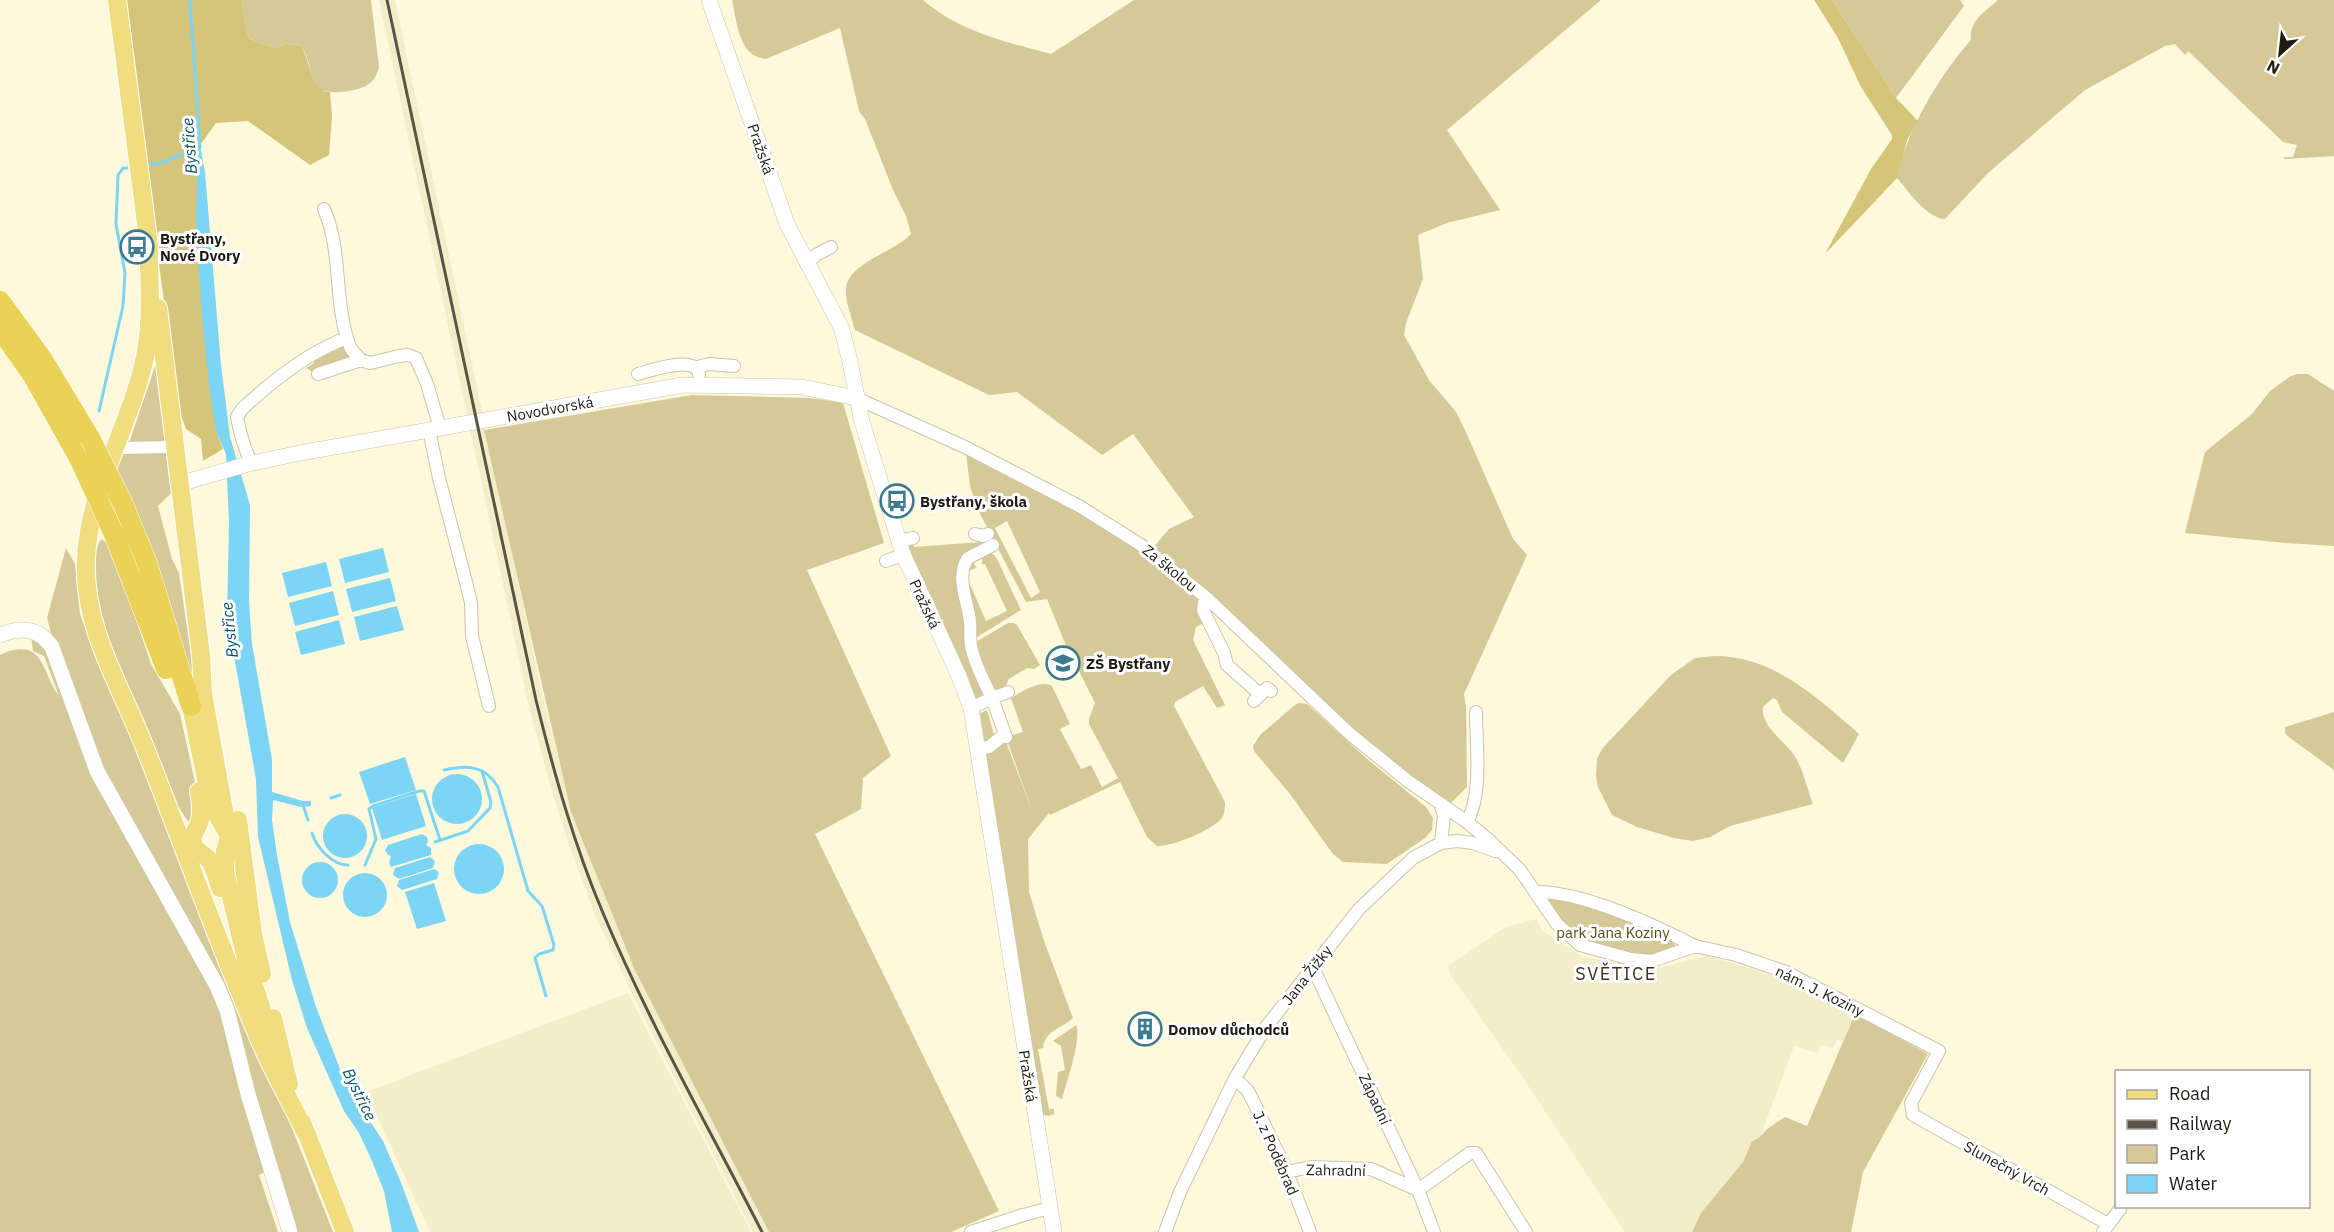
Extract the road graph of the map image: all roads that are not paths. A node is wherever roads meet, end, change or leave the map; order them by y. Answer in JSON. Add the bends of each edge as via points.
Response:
{"nodes":[{"id":1,"x":117,"y":0,"type":"edge"},
{"id":2,"x":709,"y":0,"type":"edge"},
{"id":3,"x":324,"y":209,"type":"dead end"},
{"id":4,"x":148,"y":243,"type":"junction"},
{"id":5,"x":831,"y":247,"type":"dead end"},
{"id":6,"x":806,"y":264,"type":"junction"},
{"id":7,"x":0,"y":301,"type":"edge"},
{"id":8,"x":0,"y":329,"type":"edge"},
{"id":9,"x":346,"y":338,"type":"junction"},
{"id":10,"x":361,"y":360,"type":"junction"},
{"id":11,"x":734,"y":366,"type":"dead end"},
{"id":12,"x":318,"y":374,"type":"dead end"},
{"id":13,"x":638,"y":374,"type":"dead end"},
{"id":14,"x":699,"y":377,"type":"junction"},
{"id":15,"x":856,"y":398,"type":"junction"},
{"id":16,"x":435,"y":429,"type":"junction"},
{"id":17,"x":174,"y":447,"type":"junction"},
{"id":18,"x":115,"y":448,"type":"junction"},
{"id":19,"x":248,"y":464,"type":"junction"},
{"id":20,"x":179,"y":484,"type":"junction"},
{"id":21,"x":905,"y":545,"type":"junction"},
{"id":22,"x":886,"y":561,"type":"dead end"},
{"id":23,"x":977,"y":567,"type":"dead end"},
{"id":24,"x":1208,"y":599,"type":"junction"},
{"id":25,"x":0,"y":635,"type":"edge"},
{"id":26,"x":201,"y":656,"type":"junction"},
{"id":27,"x":1008,"y":692,"type":"dead end"},
{"id":28,"x":1262,"y":695,"type":"dead end"},
{"id":29,"x":992,"y":698,"type":"junction"},
{"id":30,"x":489,"y":706,"type":"dead end"},
{"id":31,"x":187,"y":708,"type":"junction"},
{"id":32,"x":971,"y":708,"type":"junction"},
{"id":33,"x":1476,"y":712,"type":"dead end"},
{"id":34,"x":144,"y":745,"type":"junction"},
{"id":35,"x":978,"y":749,"type":"junction"},
{"id":36,"x":1440,"y":803,"type":"junction"},
{"id":37,"x":1467,"y":822,"type":"junction"},
{"id":38,"x":224,"y":828,"type":"junction"},
{"id":39,"x":197,"y":829,"type":"junction"},
{"id":40,"x":1441,"y":843,"type":"junction"},
{"id":41,"x":225,"y":851,"type":"junction"},
{"id":42,"x":207,"y":857,"type":"junction"},
{"id":43,"x":1507,"y":858,"type":"junction"},
{"id":44,"x":1535,"y":892,"type":"junction"},
{"id":45,"x":1695,"y":946,"type":"junction"},
{"id":46,"x":1313,"y":968,"type":"junction"},
{"id":47,"x":1235,"y":1078,"type":"junction"},
{"id":48,"x":286,"y":1085,"type":"junction"},
{"id":49,"x":1910,"y":1106,"type":"joint"},
{"id":50,"x":1287,"y":1172,"type":"junction"},
{"id":51,"x":1418,"y":1190,"type":"junction"},
{"id":52,"x":1050,"y":1208,"type":"junction"},
{"id":53,"x":2120,"y":1209,"type":"dead end"},
{"id":54,"x":2106,"y":1228,"type":"edge"},
{"id":55,"x":290,"y":1232,"type":"edge"},
{"id":56,"x":345,"y":1232,"type":"edge"},
{"id":57,"x":971,"y":1232,"type":"edge"},
{"id":58,"x":1054,"y":1232,"type":"edge"},
{"id":59,"x":1165,"y":1232,"type":"edge"},
{"id":60,"x":1310,"y":1232,"type":"edge"},
{"id":61,"x":1434,"y":1232,"type":"edge"},
{"id":62,"x":1526,"y":1232,"type":"edge"}],
"edges":[{"from":1,"to":4,"type":"main road"},
{"from":2,"to":6,"type":"street","name":"Pražská","via":[[787,224]]},
{"from":3,"to":9,"type":"street","via":[[332,228]]},
{"from":4,"to":17,"type":"main road"},
{"from":4,"to":18,"type":"main road","via":[[147,350]]},
{"from":5,"to":6,"type":"street"},
{"from":6,"to":15,"type":"street","name":"Pražská","via":[[841,327]]},
{"from":7,"to":31,"type":"highway","bridge":true,"via":[[44,360],[123,504],[147,563]]},
{"from":8,"to":31,"type":"highway","bridge":true,"via":[[33,376],[80,460]]},
{"from":9,"to":10,"type":"street"},
{"from":9,"to":19,"type":"street","via":[[297,365],[242,409],[237,417]]},
{"from":10,"to":12,"type":"street"},
{"from":10,"to":16,"type":"street","via":[[370,363],[408,355],[416,358],[427,384]]},
{"from":11,"to":14,"type":"street","via":[[700,365]]},
{"from":13,"to":14,"type":"street","via":[[692,364]]},
{"from":14,"to":15,"type":"street","name":"Novodvorská","via":[[802,387]]},
{"from":14,"to":16,"type":"street","name":"Novodvorská","via":[[683,386]]},
{"from":15,"to":21,"type":"street","name":"Pražská"},
{"from":15,"to":24,"type":"street","name":"Za školou","via":[[965,447],[1079,507],[1141,545]]},
{"from":16,"to":19,"type":"street","name":"Novodvorská"},
{"from":16,"to":30,"type":"street","via":[[439,478],[469,594],[472,636]]},
{"from":17,"to":18,"type":"street"},
{"from":17,"to":20,"type":"main road"},
{"from":18,"to":34,"type":"main road","via":[[86,546],[86,580],[102,652]]},
{"from":19,"to":20,"type":"street","name":"Novodvorská"},
{"from":20,"to":26,"type":"main road"},
{"from":21,"to":22,"type":"street"},
{"from":21,"to":32,"type":"street","name":"Pražská"},
{"from":23,"to":29,"type":"street","via":[[985,540],[968,558],[962,573],[972,651]]},
{"from":24,"to":28,"type":"street","via":[[1203,610],[1227,665]]},
{"from":24,"to":36,"type":"street","name":"Za školou","via":[[1350,734]]},
{"from":25,"to":55,"type":"street","via":[[34,630],[52,647],[97,771],[217,986]]},
{"from":26,"to":38,"type":"main road","via":[[203,694]]},
{"from":26,"to":48,"type":"main road","via":[[236,808],[255,946]]},
{"from":27,"to":29,"type":"street"},
{"from":29,"to":32,"type":"street"},
{"from":29,"to":35,"type":"street","via":[[1005,736]]},
{"from":31,"to":38,"type":"main road","via":[[209,798]]},
{"from":31,"to":39,"type":"main road","via":[[199,785],[201,812]]},
{"from":32,"to":35,"type":"street","name":"Pražská"},
{"from":33,"to":37,"type":"street","via":[[1476,786]]},
{"from":34,"to":39,"type":"main road","via":[[181,818]]},
{"from":34,"to":48,"type":"main road","via":[[252,1022]]},
{"from":35,"to":52,"type":"street","name":"Pražská"},
{"from":36,"to":37,"type":"street","name":"Za školou"},
{"from":36,"to":40,"type":"street","via":[[1444,815]]},
{"from":37,"to":43,"type":"street","name":"Za školou"},
{"from":38,"to":39,"type":"main road","via":[[212,820]]},
{"from":38,"to":41,"type":"main road","via":[[230,840]]},
{"from":39,"to":42,"type":"main road","via":[[195,847]]},
{"from":40,"to":43,"type":"street","name":"Jana Žižky","via":[[1473,843]]},
{"from":40,"to":46,"type":"street","name":"Jana Žižky","via":[[1413,858],[1378,890]]},
{"from":41,"to":42,"type":"main road"},
{"from":41,"to":48,"type":"main road","via":[[225,872],[248,968]]},
{"from":42,"to":48,"type":"main road","via":[[216,875],[249,992]]},
{"from":43,"to":44,"type":"street"},
{"from":44,"to":45,"type":"street","name":"nám. J. Koziny","via":[[1626,914]]},
{"from":44,"to":45,"type":"street","via":[[1571,939],[1593,950],[1652,960]]},
{"from":45,"to":49,"type":"street","name":"nám. J. Koziny","via":[[1776,968],[1939,1051]]},
{"from":46,"to":47,"type":"street","name":"Jana Žižky","via":[[1266,1027]]},
{"from":46,"to":51,"type":"street","name":"Západní"},
{"from":47,"to":50,"type":"street","name":"J. z Poděbrad","via":[[1248,1090]]},
{"from":47,"to":59,"type":"street","name":"Jana Žižky"},
{"from":48,"to":56,"type":"main road"},
{"from":49,"to":54,"type":"street","name":"Slunečný Vrch","via":[[1919,1119]]},
{"from":50,"to":51,"type":"street","name":"Zahradní","via":[[1311,1167],[1371,1169]]},
{"from":50,"to":60,"type":"street","name":"J. z Poděbrad"},
{"from":51,"to":61,"type":"street","name":"Západní"},
{"from":51,"to":62,"type":"street","via":[[1470,1153],[1476,1153]]},
{"from":52,"to":57,"type":"street"},
{"from":52,"to":58,"type":"street","name":"Pražská"},
{"from":53,"to":54,"type":"street"}]}
